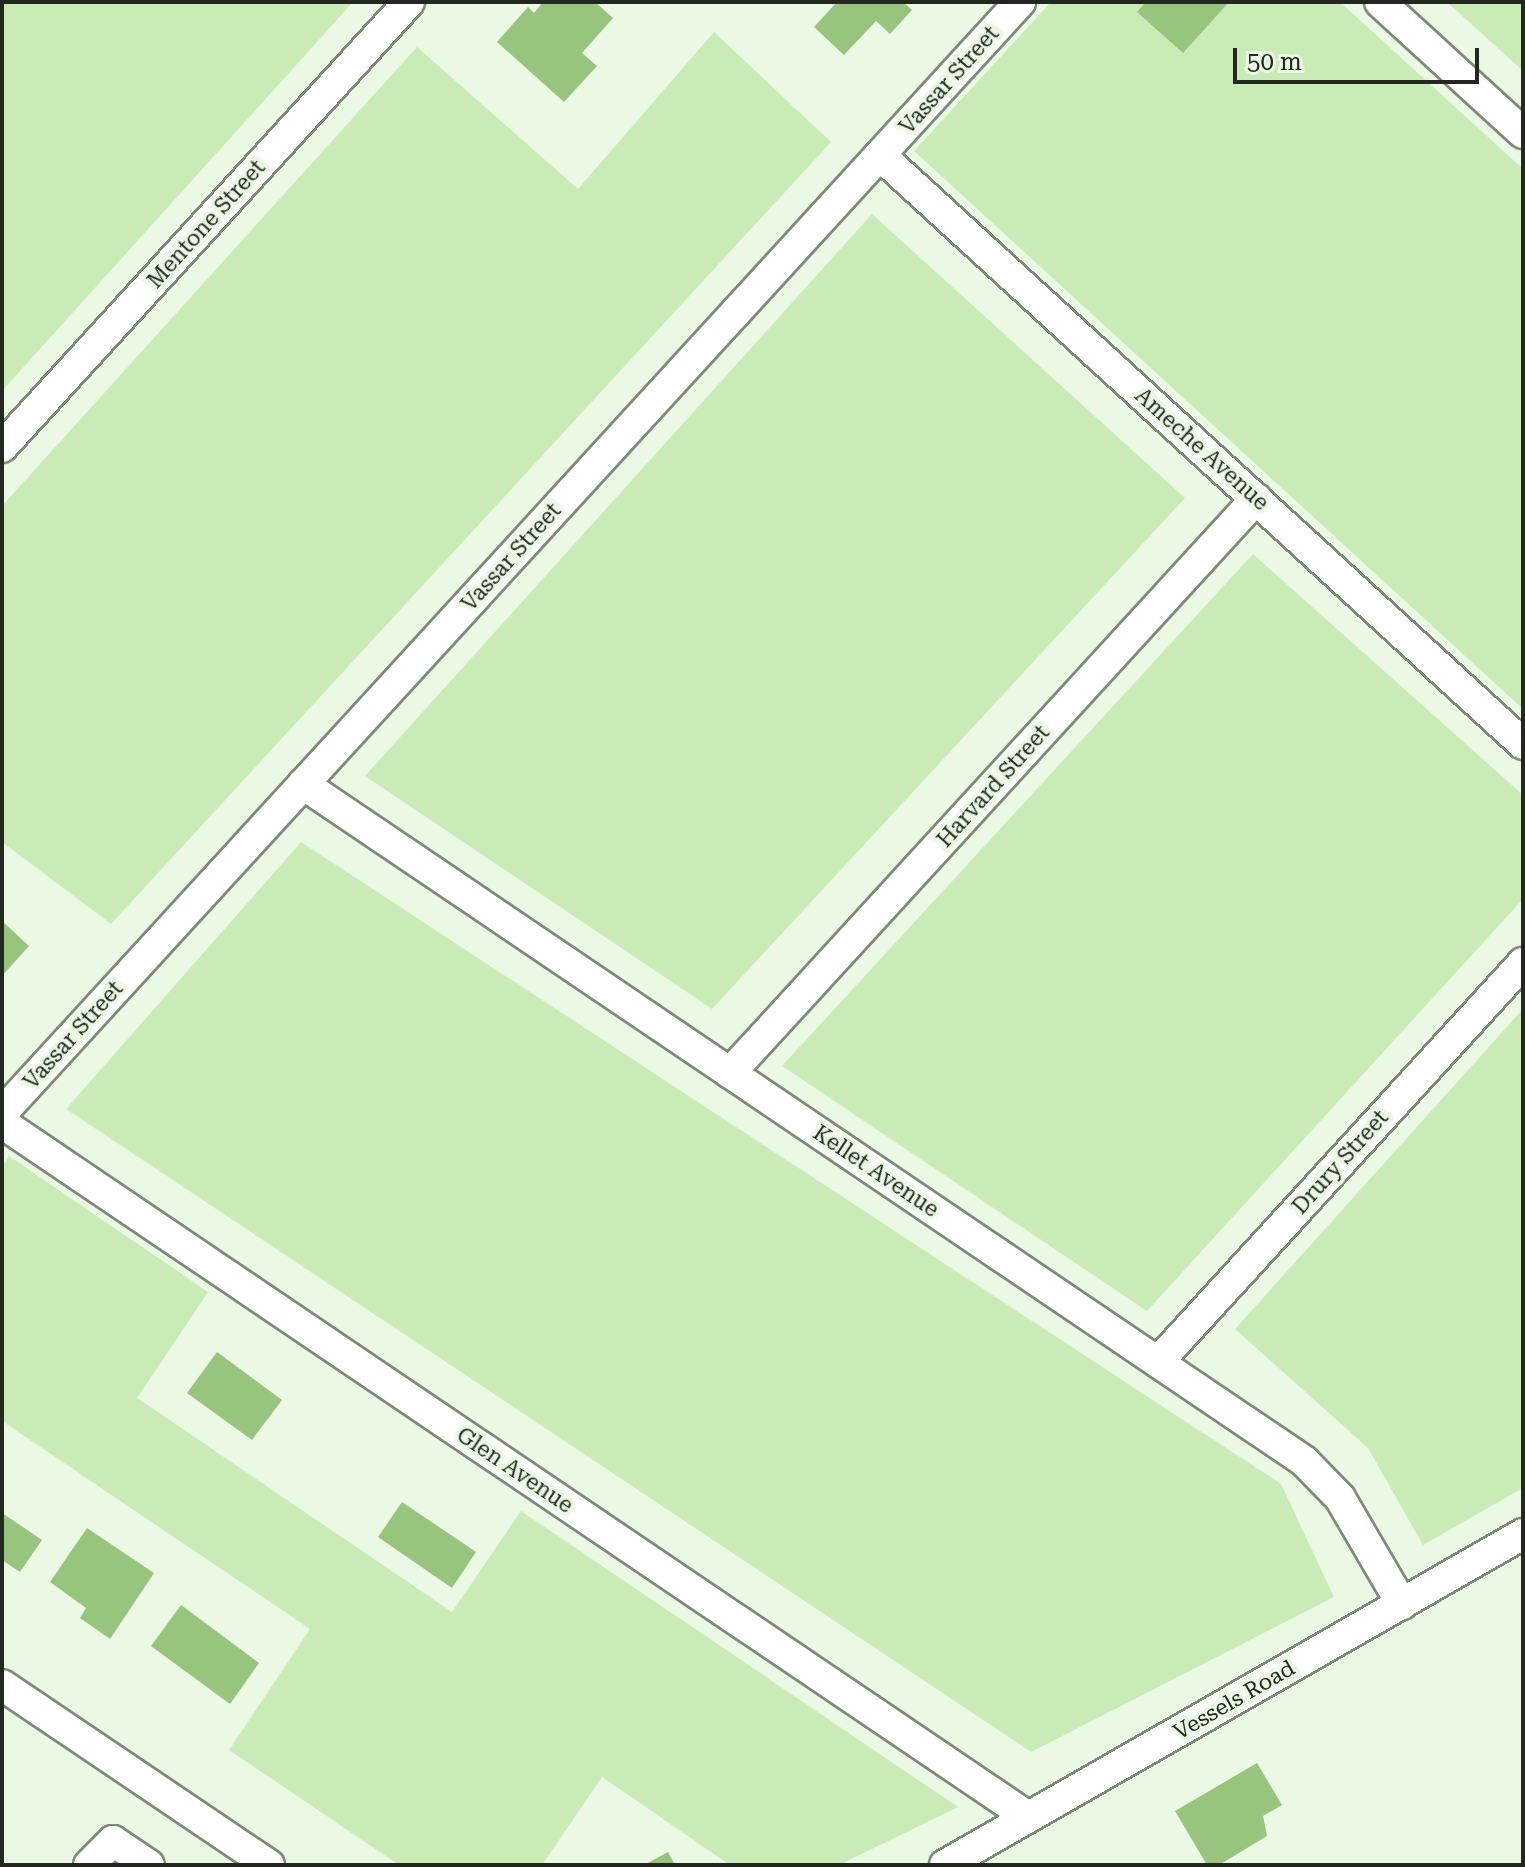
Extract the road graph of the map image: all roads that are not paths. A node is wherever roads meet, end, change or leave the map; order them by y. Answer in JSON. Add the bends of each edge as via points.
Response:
{"nodes":[{"id":1,"x":409,"y":2,"type":"edge"},
{"id":2,"x":1020,"y":2,"type":"edge"},
{"id":3,"x":1380,"y":2,"type":"edge"},
{"id":4,"x":1523,"y":133,"type":"edge"},
{"id":5,"x":880,"y":155,"type":"junction"},
{"id":6,"x":2,"y":447,"type":"edge"},
{"id":7,"x":1256,"y":499,"type":"junction"},
{"id":8,"x":1523,"y":744,"type":"edge"},
{"id":9,"x":303,"y":784,"type":"junction"},
{"id":10,"x":1523,"y":963,"type":"edge"},
{"id":11,"x":730,"y":1073,"type":"junction"},
{"id":12,"x":2,"y":1113,"type":"edge"},
{"id":13,"x":2,"y":1123,"type":"edge"},
{"id":14,"x":1158,"y":1362,"type":"junction"},
{"id":15,"x":1523,"y":1534,"type":"edge"},
{"id":16,"x":1402,"y":1604,"type":"junction"},
{"id":17,"x":2,"y":1685,"type":"edge"},
{"id":18,"x":1028,"y":1817,"type":"junction"},
{"id":19,"x":89,"y":1865,"type":"edge"},
{"id":20,"x":149,"y":1865,"type":"edge"},
{"id":21,"x":269,"y":1865,"type":"edge"},
{"id":22,"x":945,"y":1865,"type":"edge"}],
"edges":[{"from":1,"to":6,"type":"street","name":"Mentone Street"},
{"from":2,"to":5,"type":"street","name":"Vassar Street"},
{"from":3,"to":4,"type":"street"},
{"from":5,"to":7,"type":"street","name":"Ameche Avenue"},
{"from":5,"to":9,"type":"street","name":"Vassar Street"},
{"from":7,"to":8,"type":"street","name":"Ameche Avenue"},
{"from":7,"to":11,"type":"street","name":"Harvard Street"},
{"from":9,"to":11,"type":"street","name":"Kellet Avenue"},
{"from":9,"to":12,"type":"street","name":"Vassar Street"},
{"from":10,"to":14,"type":"street","name":"Drury Street"},
{"from":11,"to":14,"type":"street","name":"Kellet Avenue"},
{"from":13,"to":18,"type":"street","name":"Glen Avenue"},
{"from":14,"to":16,"type":"street","name":"Kellet Avenue","via":[[1304,1461],[1340,1498]]},
{"from":15,"to":16,"type":"street","name":"Vessels Road"},
{"from":16,"to":18,"type":"street","name":"Vessels Road"},
{"from":17,"to":21,"type":"street"},
{"from":18,"to":22,"type":"street","name":"Vessels Road"},
{"from":19,"to":20,"type":"street","via":[[113,1841]]}]}
